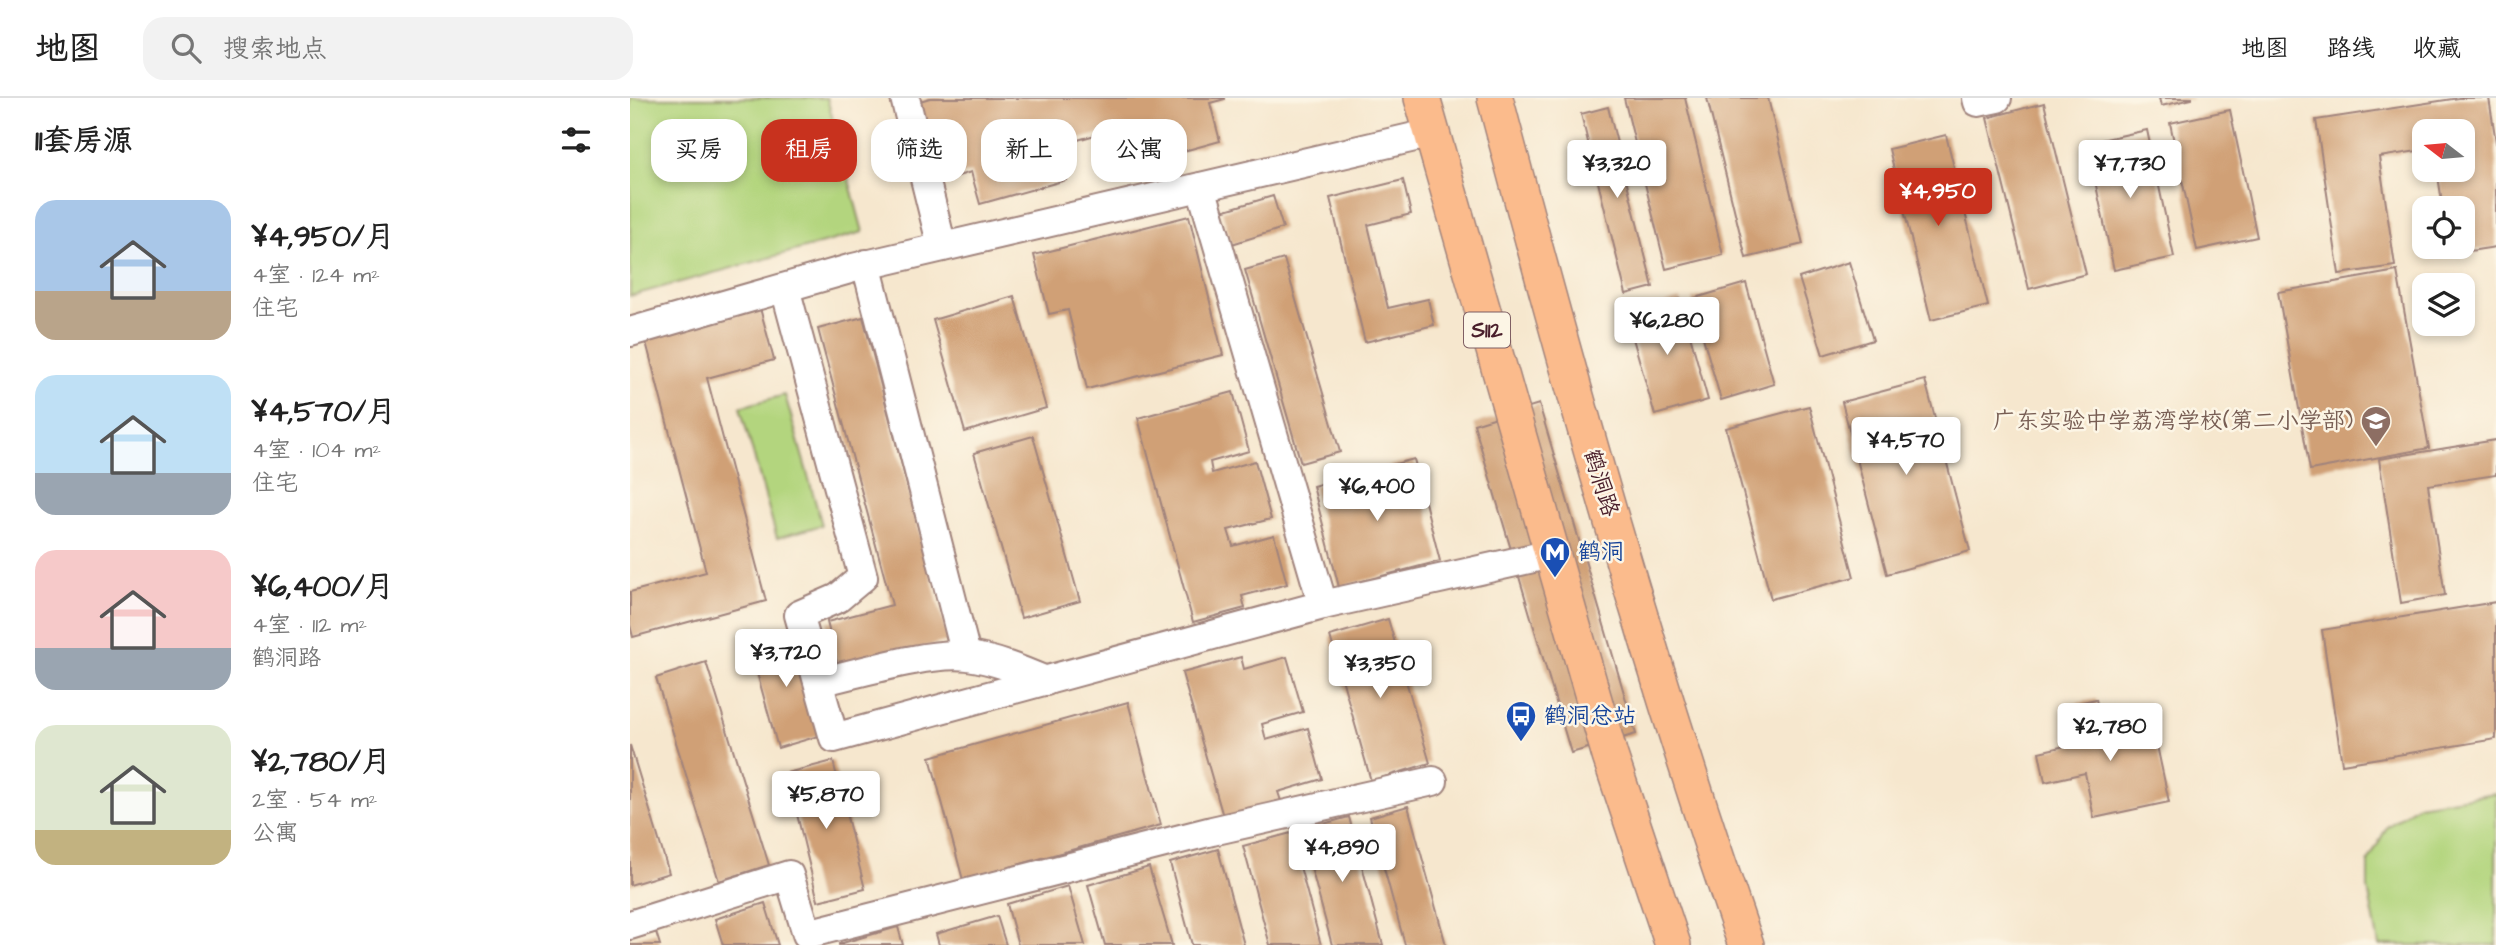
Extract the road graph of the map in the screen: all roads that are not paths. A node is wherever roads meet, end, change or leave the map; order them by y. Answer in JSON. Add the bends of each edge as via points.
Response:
{"nodes":[{"id":1,"x":905,"y":98,"type":"edge"},
{"id":2,"x":1422,"y":98,"type":"edge"},
{"id":3,"x":1495,"y":98,"type":"edge"},
{"id":4,"x":1432,"y":133,"type":"junction"},
{"id":5,"x":1201,"y":187,"type":"junction"},
{"id":6,"x":942,"y":247,"type":"junction"},
{"id":7,"x":866,"y":264,"type":"junction"},
{"id":8,"x":785,"y":288,"type":"junction"},
{"id":9,"x":630,"y":332,"type":"edge"},
{"id":10,"x":1550,"y":554,"type":"junction"},
{"id":11,"x":1323,"y":605,"type":"junction"},
{"id":12,"x":966,"y":655,"type":"junction"},
{"id":13,"x":1046,"y":681,"type":"junction"},
{"id":14,"x":818,"y":682,"type":"junction"},
{"id":15,"x":1433,"y":780,"type":"dead end"},
{"id":16,"x":630,"y":925,"type":"edge"},
{"id":17,"x":1673,"y":945,"type":"edge"},
{"id":18,"x":1746,"y":945,"type":"edge"}],
"edges":[{"from":1,"to":6,"type":"street"},
{"from":2,"to":4,"type":"main road","number":"S112"},
{"from":3,"to":18,"type":"main road","name":"鹤洞路","via":[[1597,471]]},
{"from":4,"to":5,"type":"street"},
{"from":4,"to":10,"type":"main road","number":"S112"},
{"from":5,"to":6,"type":"street"},
{"from":5,"to":11,"type":"street"},
{"from":6,"to":7,"type":"street"},
{"from":7,"to":8,"type":"street"},
{"from":7,"to":12,"type":"street"},
{"from":8,"to":9,"type":"street"},
{"from":8,"to":14,"type":"street","via":[[863,577],[838,598],[799,615]]},
{"from":10,"to":11,"type":"street"},
{"from":10,"to":17,"type":"main road","number":"S112"},
{"from":11,"to":13,"type":"street"},
{"from":12,"to":13,"type":"street","via":[[1000,662]]},
{"from":12,"to":14,"type":"street","via":[[934,657]]},
{"from":13,"to":14,"type":"street","via":[[834,738]]},
{"from":15,"to":16,"type":"street","via":[[807,933],[789,875]]}]}
